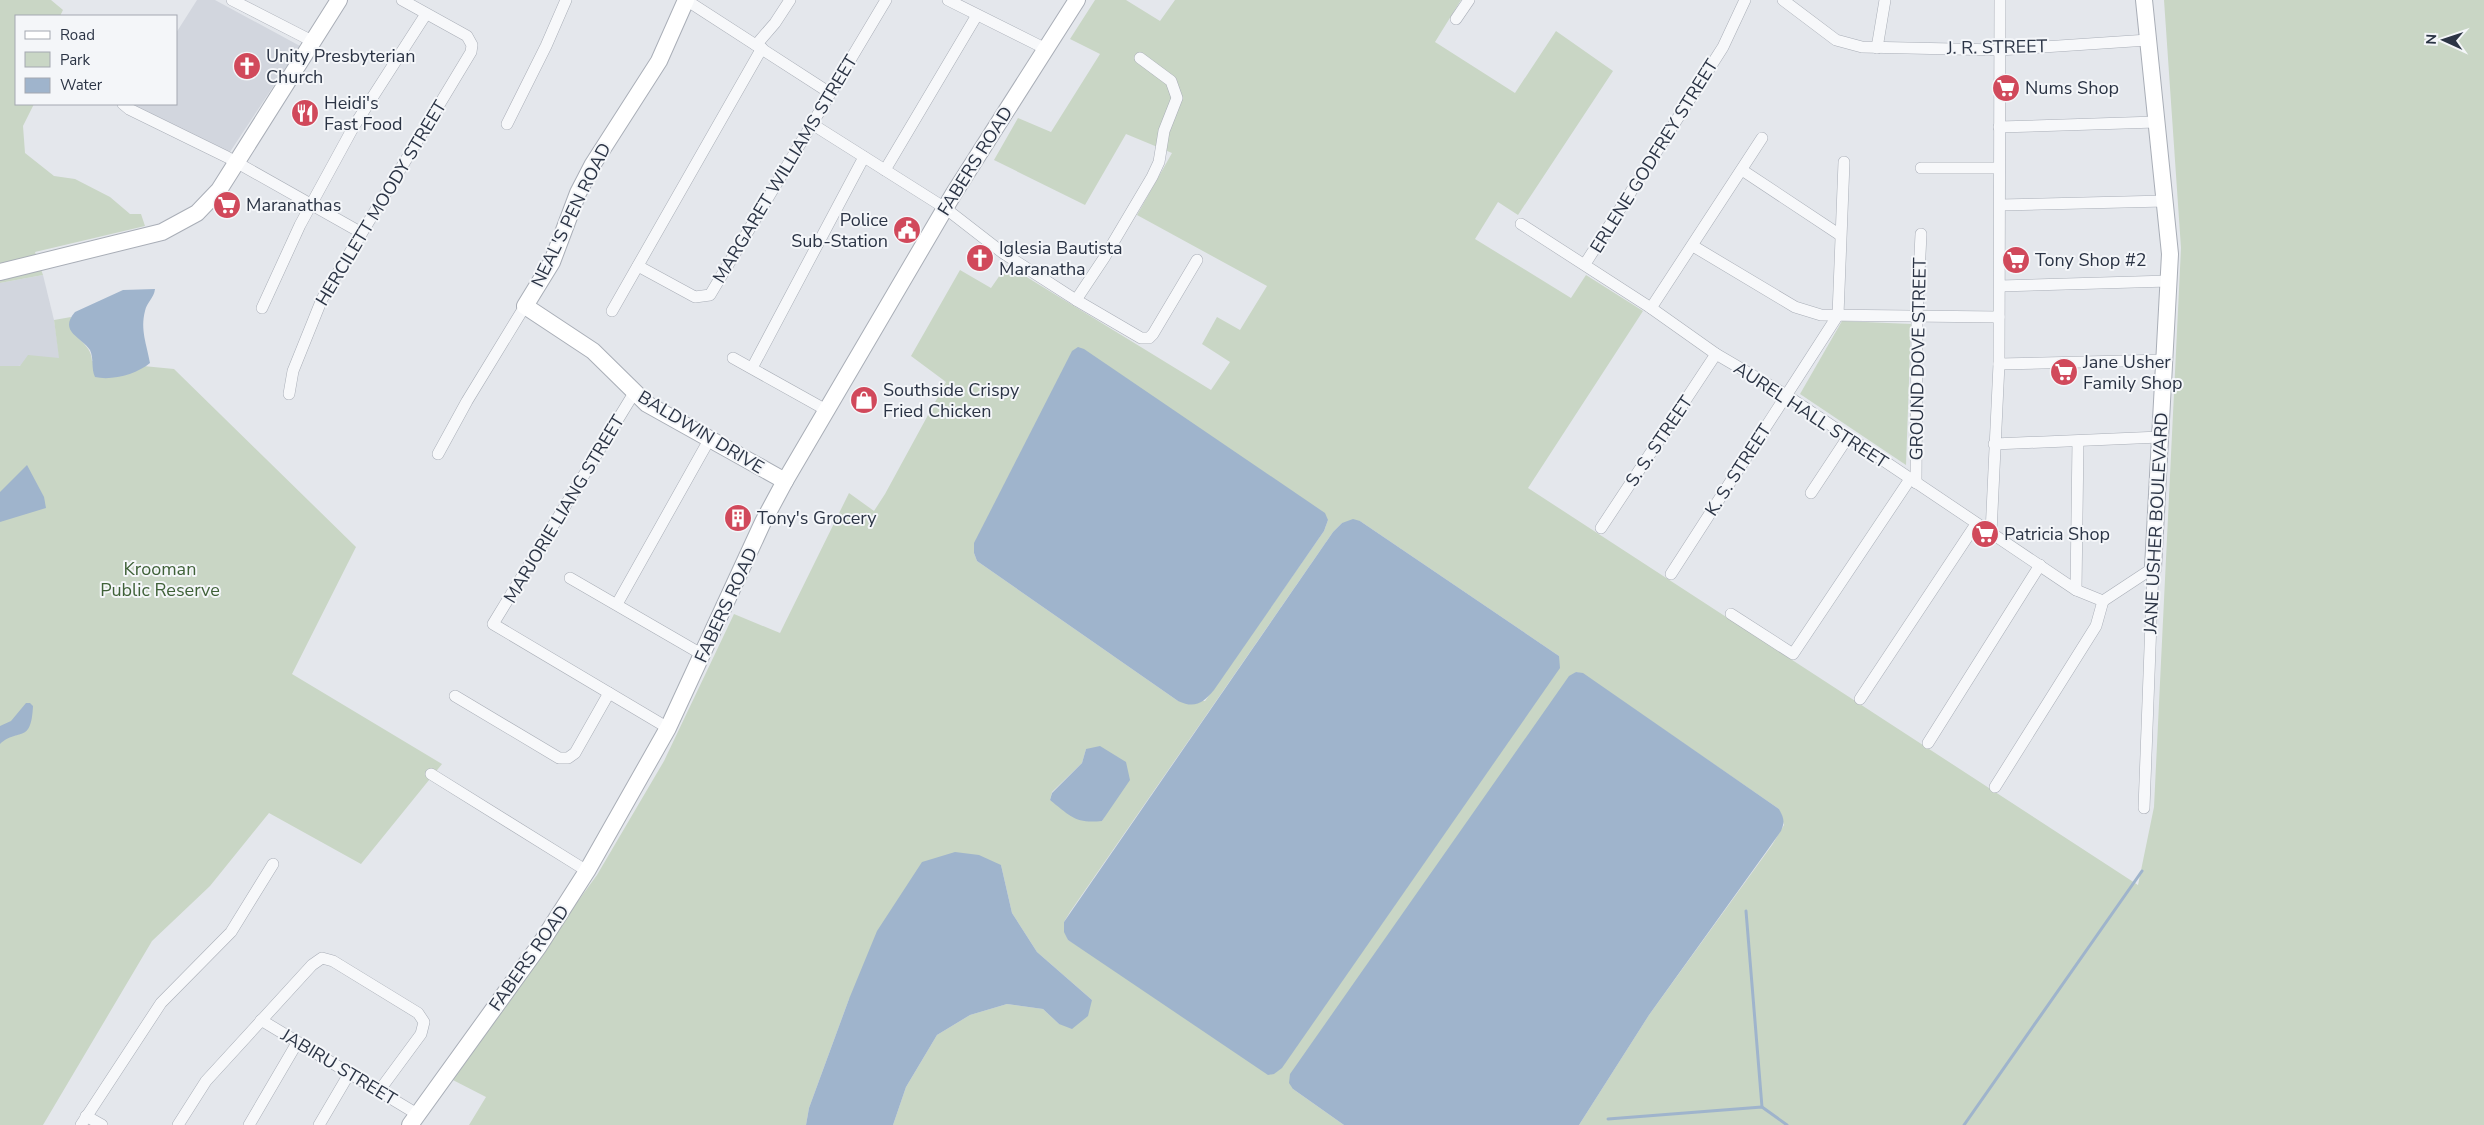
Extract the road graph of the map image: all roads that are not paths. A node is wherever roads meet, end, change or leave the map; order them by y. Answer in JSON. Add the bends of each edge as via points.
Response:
{"nodes":[{"id":1,"x":232,"y":0,"type":"edge"},
{"id":2,"x":339,"y":0,"type":"edge"},
{"id":3,"x":402,"y":0,"type":"edge"},
{"id":4,"x":566,"y":0,"type":"edge"},
{"id":5,"x":686,"y":0,"type":"edge"},
{"id":6,"x":790,"y":0,"type":"edge"},
{"id":7,"x":886,"y":0,"type":"edge"},
{"id":8,"x":948,"y":0,"type":"edge"},
{"id":9,"x":1077,"y":0,"type":"edge"},
{"id":10,"x":1469,"y":0,"type":"edge"},
{"id":11,"x":1745,"y":0,"type":"edge"},
{"id":12,"x":1783,"y":0,"type":"edge"},
{"id":13,"x":1886,"y":0,"type":"edge"},
{"id":14,"x":2000,"y":0,"type":"edge"},
{"id":15,"x":2144,"y":0,"type":"edge"},
{"id":16,"x":426,"y":14,"type":"junction"},
{"id":17,"x":977,"y":15,"type":"junction"},
{"id":18,"x":1456,"y":19,"type":"dead end"},
{"id":19,"x":2148,"y":40,"type":"junction"},
{"id":20,"x":314,"y":42,"type":"junction"},
{"id":21,"x":759,"y":47,"type":"junction"},
{"id":22,"x":1877,"y":48,"type":"junction"},
{"id":23,"x":1046,"y":49,"type":"junction"},
{"id":24,"x":1999,"y":50,"type":"junction"},
{"id":25,"x":1140,"y":58,"type":"dead end"},
{"id":26,"x":830,"y":93,"type":"junction"},
{"id":27,"x":124,"y":105,"type":"edge"},
{"id":28,"x":2156,"y":122,"type":"junction"},
{"id":29,"x":506,"y":124,"type":"dead end"},
{"id":30,"x":812,"y":124,"type":"junction"},
{"id":31,"x":1999,"y":127,"type":"junction"},
{"id":32,"x":1762,"y":138,"type":"dead end"},
{"id":33,"x":864,"y":157,"type":"junction"},
{"id":34,"x":1844,"y":162,"type":"dead end"},
{"id":35,"x":236,"y":163,"type":"junction"},
{"id":36,"x":1921,"y":168,"type":"dead end"},
{"id":37,"x":1999,"y":168,"type":"junction"},
{"id":38,"x":885,"y":170,"type":"junction"},
{"id":39,"x":1742,"y":170,"type":"junction"},
{"id":40,"x":2165,"y":201,"type":"junction"},
{"id":41,"x":312,"y":204,"type":"junction"},
{"id":42,"x":2000,"y":205,"type":"junction"},
{"id":43,"x":945,"y":208,"type":"junction"},
{"id":44,"x":1521,"y":224,"type":"dead end"},
{"id":45,"x":360,"y":232,"type":"junction"},
{"id":46,"x":1921,"y":234,"type":"dead end"},
{"id":47,"x":1840,"y":235,"type":"junction"},
{"id":48,"x":1693,"y":246,"type":"junction"},
{"id":49,"x":1197,"y":260,"type":"dead end"},
{"id":50,"x":1585,"y":264,"type":"junction"},
{"id":51,"x":638,"y":266,"type":"junction"},
{"id":52,"x":0,"y":272,"type":"edge"},
{"id":53,"x":2169,"y":281,"type":"junction"},
{"id":54,"x":2000,"y":286,"type":"junction"},
{"id":55,"x":1076,"y":300,"type":"junction"},
{"id":56,"x":525,"y":306,"type":"junction"},
{"id":57,"x":262,"y":308,"type":"dead end"},
{"id":58,"x":1651,"y":308,"type":"junction"},
{"id":59,"x":612,"y":311,"type":"dead end"},
{"id":60,"x":1838,"y":315,"type":"junction"},
{"id":61,"x":1917,"y":315,"type":"junction"},
{"id":62,"x":1999,"y":317,"type":"junction"},
{"id":63,"x":1716,"y":354,"type":"junction"},
{"id":64,"x":733,"y":358,"type":"dead end"},
{"id":65,"x":2165,"y":360,"type":"junction"},
{"id":66,"x":1999,"y":364,"type":"junction"},
{"id":67,"x":752,"y":368,"type":"junction"},
{"id":68,"x":634,"y":393,"type":"junction"},
{"id":69,"x":289,"y":394,"type":"dead end"},
{"id":70,"x":1786,"y":395,"type":"junction"},
{"id":71,"x":828,"y":411,"type":"junction"},
{"id":72,"x":1848,"y":437,"type":"junction"},
{"id":73,"x":2160,"y":437,"type":"junction"},
{"id":74,"x":709,"y":440,"type":"junction"},
{"id":75,"x":2078,"y":442,"type":"junction"},
{"id":76,"x":1994,"y":444,"type":"junction"},
{"id":77,"x":438,"y":454,"type":"dead end"},
{"id":78,"x":785,"y":481,"type":"junction"},
{"id":79,"x":1913,"y":481,"type":"junction"},
{"id":80,"x":1811,"y":493,"type":"dead end"},
{"id":81,"x":1976,"y":524,"type":"junction"},
{"id":82,"x":1601,"y":528,"type":"dead end"},
{"id":83,"x":1991,"y":533,"type":"junction"},
{"id":84,"x":2040,"y":566,"type":"junction"},
{"id":85,"x":2153,"y":568,"type":"junction"},
{"id":86,"x":1671,"y":574,"type":"dead end"},
{"id":87,"x":570,"y":578,"type":"dead end"},
{"id":88,"x":2076,"y":590,"type":"junction"},
{"id":89,"x":2103,"y":601,"type":"junction"},
{"id":90,"x":617,"y":604,"type":"junction"},
{"id":91,"x":1731,"y":614,"type":"dead end"},
{"id":92,"x":703,"y":655,"type":"junction"},
{"id":93,"x":609,"y":693,"type":"junction"},
{"id":94,"x":455,"y":696,"type":"dead end"},
{"id":95,"x":1860,"y":699,"type":"dead end"},
{"id":96,"x":668,"y":728,"type":"junction"},
{"id":97,"x":1928,"y":743,"type":"dead end"},
{"id":98,"x":431,"y":774,"type":"dead end"},
{"id":99,"x":1995,"y":788,"type":"dead end"},
{"id":100,"x":2144,"y":808,"type":"dead end"},
{"id":101,"x":273,"y":864,"type":"dead end"},
{"id":102,"x":587,"y":871,"type":"junction"},
{"id":103,"x":261,"y":1020,"type":"junction"},
{"id":104,"x":297,"y":1043,"type":"junction"},
{"id":105,"x":349,"y":1074,"type":"junction"},
{"id":106,"x":379,"y":1091,"type":"junction"},
{"id":107,"x":83,"y":1120,"type":"edge"},
{"id":108,"x":413,"y":1120,"type":"edge"},
{"id":109,"x":102,"y":1125,"type":"edge"},
{"id":110,"x":178,"y":1125,"type":"edge"},
{"id":111,"x":249,"y":1125,"type":"edge"},
{"id":112,"x":319,"y":1125,"type":"edge"}],
"edges":[{"from":1,"to":20,"type":"street"},
{"from":2,"to":20,"type":"street"},
{"from":3,"to":16,"type":"street"},
{"from":4,"to":29,"type":"street"},
{"from":5,"to":21,"type":"street"},
{"from":5,"to":56,"type":"street","name":"NEAL'S PEN ROAD","via":[[658,61],[593,164],[578,193],[552,262]]},
{"from":6,"to":21,"type":"street"},
{"from":7,"to":26,"type":"street","name":"MARGARET WILLIAMS STREET"},
{"from":8,"to":17,"type":"street"},
{"from":9,"to":23,"type":"street","name":"FABERS ROAD"},
{"from":10,"to":18,"type":"street"},
{"from":11,"to":50,"type":"street","name":"ERLENE GODFREY STREET","via":[[1723,47]]},
{"from":12,"to":22,"type":"street","name":"J. R. STREET","via":[[1836,40]]},
{"from":13,"to":22,"type":"street"},
{"from":14,"to":24,"type":"street"},
{"from":15,"to":19,"type":"street","name":"JANE USHER BOULEVARD"},
{"from":16,"to":41,"type":"street","via":[[354,126]]},
{"from":16,"to":45,"type":"street","name":"HERCILETT MOODY STREET","via":[[467,36],[472,45],[469,57]]},
{"from":17,"to":23,"type":"street"},
{"from":17,"to":38,"type":"street"},
{"from":19,"to":24,"type":"street","name":"J. R. STREET"},
{"from":19,"to":28,"type":"street","name":"JANE USHER BOULEVARD"},
{"from":20,"to":35,"type":"street"},
{"from":21,"to":26,"type":"street"},
{"from":21,"to":51,"type":"street"},
{"from":22,"to":24,"type":"street","name":"J. R. STREET"},
{"from":23,"to":43,"type":"street","name":"FABERS ROAD"},
{"from":24,"to":31,"type":"street"},
{"from":25,"to":55,"type":"street","via":[[1171,82],[1177,98],[1162,138],[1159,162]]},
{"from":26,"to":30,"type":"street","name":"MARGARET WILLIAMS STREET"},
{"from":27,"to":35,"type":"street"},
{"from":28,"to":31,"type":"street"},
{"from":28,"to":40,"type":"street","name":"JANE USHER BOULEVARD"},
{"from":30,"to":33,"type":"street"},
{"from":30,"to":51,"type":"street","name":"MARGARET WILLIAMS STREET","via":[[710,296],[695,297]]},
{"from":31,"to":37,"type":"street"},
{"from":32,"to":39,"type":"street"},
{"from":33,"to":38,"type":"street"},
{"from":33,"to":67,"type":"street"},
{"from":34,"to":47,"type":"street"},
{"from":35,"to":41,"type":"street"},
{"from":35,"to":52,"type":"street","via":[[219,190],[197,213],[170,229],[137,240]]},
{"from":36,"to":37,"type":"street"},
{"from":37,"to":42,"type":"street"},
{"from":38,"to":43,"type":"street"},
{"from":39,"to":47,"type":"street"},
{"from":39,"to":48,"type":"street"},
{"from":40,"to":42,"type":"street"},
{"from":40,"to":53,"type":"street","name":"JANE USHER BOULEVARD","via":[[2169,230]]},
{"from":41,"to":45,"type":"street"},
{"from":41,"to":57,"type":"street"},
{"from":42,"to":54,"type":"street"},
{"from":43,"to":55,"type":"street","via":[[1004,253]]},
{"from":43,"to":71,"type":"street","name":"FABERS ROAD"},
{"from":44,"to":50,"type":"street","name":"AUREL HALL STREET"},
{"from":45,"to":69,"type":"street","name":"HERCILETT MOODY STREET","via":[[317,310],[293,371]]},
{"from":46,"to":61,"type":"street","name":"GROUND DOVE STREET"},
{"from":47,"to":60,"type":"street"},
{"from":48,"to":58,"type":"street"},
{"from":48,"to":60,"type":"street","via":[[1795,307],[1821,315]]},
{"from":49,"to":55,"type":"street","via":[[1149,338],[1135,335]]},
{"from":50,"to":58,"type":"street","name":"AUREL HALL STREET"},
{"from":51,"to":59,"type":"street"},
{"from":53,"to":54,"type":"street"},
{"from":53,"to":65,"type":"street","name":"JANE USHER BOULEVARD"},
{"from":54,"to":62,"type":"street"},
{"from":56,"to":68,"type":"street","name":"BALDWIN DRIVE","via":[[593,351]]},
{"from":56,"to":77,"type":"street","name":"NEAL'S PEN ROAD"},
{"from":58,"to":63,"type":"street","name":"AUREL HALL STREET"},
{"from":60,"to":61,"type":"street"},
{"from":60,"to":70,"type":"street","name":"K. S. STREET"},
{"from":61,"to":62,"type":"street"},
{"from":61,"to":79,"type":"street","name":"GROUND DOVE STREET"},
{"from":62,"to":66,"type":"street"},
{"from":63,"to":70,"type":"street","name":"AUREL HALL STREET"},
{"from":63,"to":82,"type":"street","name":"S. S. STREET"},
{"from":64,"to":67,"type":"street"},
{"from":65,"to":66,"type":"street"},
{"from":65,"to":73,"type":"street","name":"JANE USHER BOULEVARD"},
{"from":66,"to":76,"type":"street"},
{"from":67,"to":71,"type":"street"},
{"from":68,"to":74,"type":"street","name":"BALDWIN DRIVE","via":[[646,404]]},
{"from":68,"to":93,"type":"street","name":"MARJORIE LIANG STREET","via":[[493,624]]},
{"from":70,"to":72,"type":"street","name":"AUREL HALL STREET"},
{"from":70,"to":86,"type":"street","name":"K. S. STREET"},
{"from":71,"to":78,"type":"street","name":"FABERS ROAD"},
{"from":72,"to":79,"type":"street","name":"AUREL HALL STREET"},
{"from":72,"to":80,"type":"street"},
{"from":73,"to":75,"type":"street"},
{"from":73,"to":85,"type":"street","name":"JANE USHER BOULEVARD"},
{"from":74,"to":78,"type":"street","name":"BALDWIN DRIVE"},
{"from":74,"to":90,"type":"street"},
{"from":75,"to":76,"type":"street"},
{"from":75,"to":88,"type":"street"},
{"from":76,"to":83,"type":"street"},
{"from":78,"to":92,"type":"street","name":"FABERS ROAD"},
{"from":79,"to":81,"type":"street","name":"AUREL HALL STREET"},
{"from":79,"to":91,"type":"street","name":"GROUND DOVE STREET","via":[[1793,654]]},
{"from":81,"to":83,"type":"street","name":"AUREL HALL STREET"},
{"from":81,"to":95,"type":"street"},
{"from":83,"to":84,"type":"street","name":"AUREL HALL STREET"},
{"from":84,"to":88,"type":"street","name":"AUREL HALL STREET"},
{"from":84,"to":97,"type":"street"},
{"from":85,"to":89,"type":"street"},
{"from":85,"to":100,"type":"street","name":"JANE USHER BOULEVARD"},
{"from":87,"to":90,"type":"street"},
{"from":88,"to":89,"type":"street","name":"AUREL HALL STREET"},
{"from":89,"to":99,"type":"street","via":[[2096,626]]},
{"from":90,"to":92,"type":"street"},
{"from":92,"to":96,"type":"street","name":"FABERS ROAD"},
{"from":93,"to":94,"type":"street","via":[[575,753],[568,758],[559,758]]},
{"from":93,"to":96,"type":"street"},
{"from":96,"to":102,"type":"street","name":"FABERS ROAD"},
{"from":98,"to":102,"type":"street"},
{"from":101,"to":107,"type":"street","via":[[231,932],[161,1003]]},
{"from":102,"to":108,"type":"street","name":"FABERS ROAD","via":[[539,946]]},
{"from":103,"to":104,"type":"street","name":"JABIRU STREET"},
{"from":103,"to":106,"type":"street","via":[[312,965],[322,958],[333,961],[418,1013],[424,1022],[422,1034]]},
{"from":103,"to":110,"type":"street","via":[[206,1081]]},
{"from":104,"to":105,"type":"street","name":"JABIRU STREET"},
{"from":104,"to":111,"type":"street"},
{"from":105,"to":106,"type":"street","name":"JABIRU STREET"},
{"from":105,"to":112,"type":"street"},
{"from":106,"to":108,"type":"street","name":"JABIRU STREET"},
{"from":107,"to":109,"type":"street"}]}
